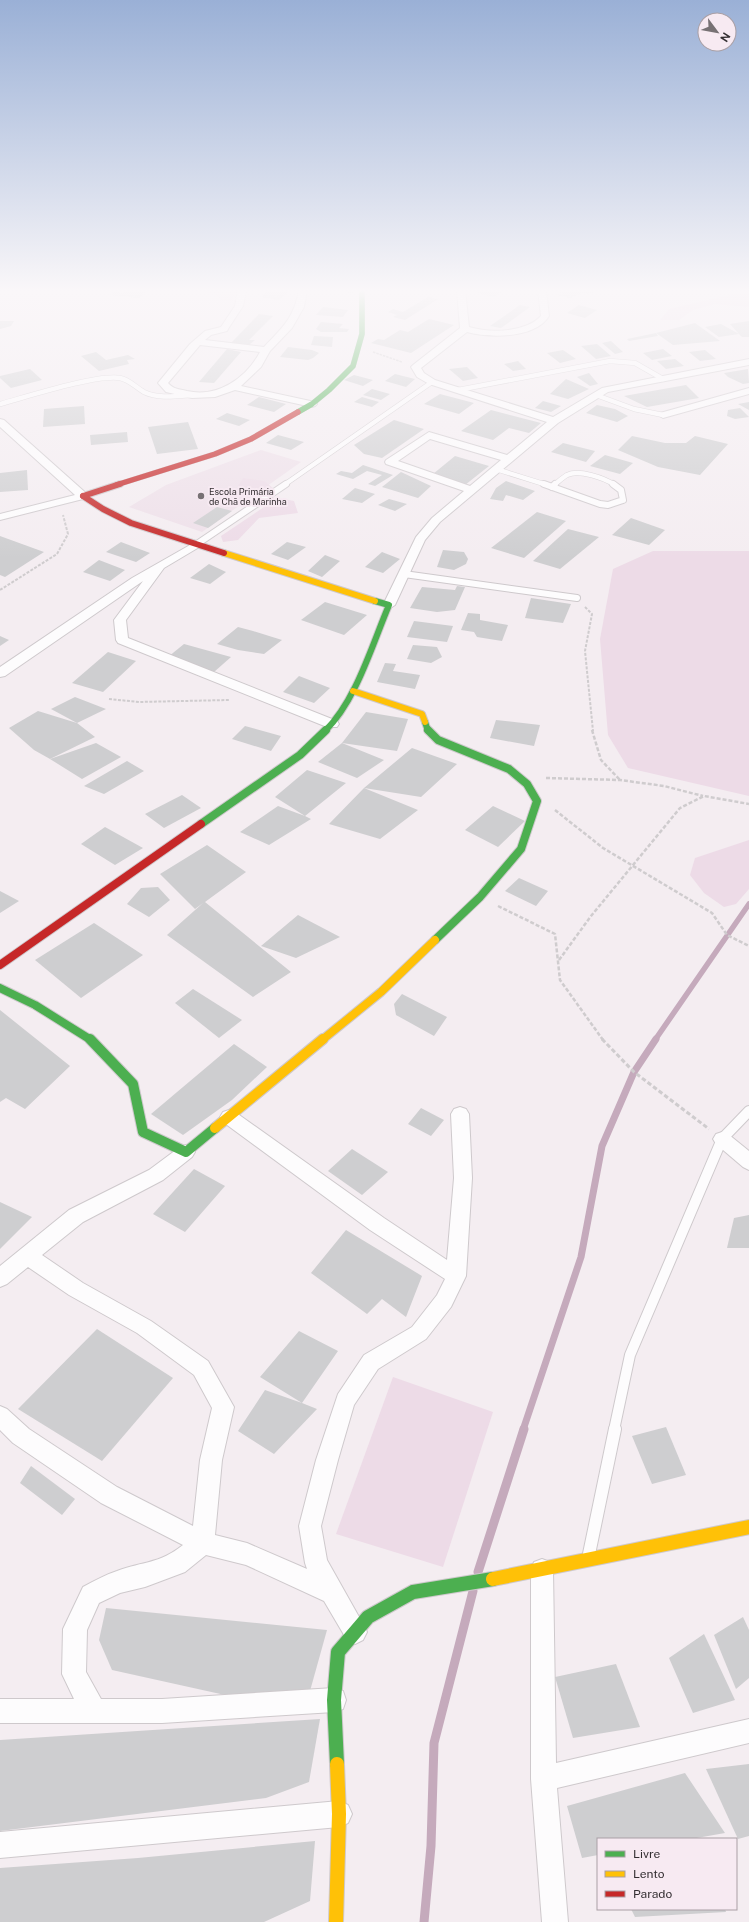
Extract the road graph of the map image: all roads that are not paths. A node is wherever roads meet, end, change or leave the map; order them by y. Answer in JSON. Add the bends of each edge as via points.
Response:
{"nodes":[{"id":1,"x":94,"y":380,"type":"edge"},
{"id":2,"x":124,"y":380,"type":"edge"},
{"id":3,"x":165,"y":380,"type":"edge"},
{"id":4,"x":242,"y":380,"type":"edge"},
{"id":5,"x":340,"y":380,"type":"edge"},
{"id":6,"x":428,"y":380,"type":"edge"},
{"id":7,"x":514,"y":380,"type":"edge"},
{"id":8,"x":659,"y":380,"type":"edge"},
{"id":9,"x":432,"y":382,"type":"junction"},
{"id":10,"x":234,"y":387,"type":"junction"},
{"id":11,"x":458,"y":390,"type":"junction"},
{"id":12,"x":749,"y":391,"type":"edge"},
{"id":13,"x":192,"y":395,"type":"junction"},
{"id":14,"x":596,"y":395,"type":"junction"},
{"id":15,"x":0,"y":404,"type":"edge"},
{"id":16,"x":312,"y":404,"type":"junction"},
{"id":17,"x":663,"y":415,"type":"joint"},
{"id":18,"x":554,"y":421,"type":"junction"},
{"id":19,"x":0,"y":422,"type":"edge"},
{"id":20,"x":508,"y":459,"type":"junction"},
{"id":21,"x":496,"y":469,"type":"junction"},
{"id":22,"x":552,"y":487,"type":"junction"},
{"id":23,"x":472,"y":490,"type":"junction"},
{"id":24,"x":83,"y":496,"type":"junction"},
{"id":25,"x":0,"y":517,"type":"edge"},
{"id":26,"x":197,"y":544,"type":"junction"},
{"id":27,"x":160,"y":566,"type":"junction"},
{"id":28,"x":404,"y":574,"type":"junction"},
{"id":29,"x":577,"y":598,"type":"road end"},
{"id":30,"x":389,"y":606,"type":"junction"},
{"id":31,"x":0,"y":673,"type":"edge"},
{"id":32,"x":353,"y":691,"type":"junction"},
{"id":33,"x":332,"y":724,"type":"junction"},
{"id":34,"x":0,"y":965,"type":"edge"},
{"id":35,"x":0,"y":988,"type":"edge"},
{"id":36,"x":749,"y":1111,"type":"edge"},
{"id":37,"x":460,"y":1114,"type":"dead end"},
{"id":38,"x":228,"y":1117,"type":"junction"},
{"id":39,"x":722,"y":1139,"type":"junction"},
{"id":40,"x":186,"y":1152,"type":"junction"},
{"id":41,"x":749,"y":1162,"type":"edge"},
{"id":42,"x":27,"y":1256,"type":"junction"},
{"id":43,"x":456,"y":1276,"type":"junction"},
{"id":44,"x":0,"y":1278,"type":"edge"},
{"id":45,"x":0,"y":1416,"type":"edge"},
{"id":46,"x":749,"y":1527,"type":"edge"},
{"id":47,"x":204,"y":1543,"type":"junction"},
{"id":48,"x":588,"y":1559,"type":"junction"},
{"id":49,"x":533,"y":1572,"type":"junction"},
{"id":50,"x":334,"y":1593,"type":"junction"},
{"id":51,"x":356,"y":1632,"type":"junction"},
{"id":52,"x":334,"y":1700,"type":"junction"},
{"id":53,"x":0,"y":1711,"type":"edge"},
{"id":54,"x":94,"y":1711,"type":"junction"},
{"id":55,"x":749,"y":1731,"type":"edge"},
{"id":56,"x":544,"y":1779,"type":"junction"},
{"id":57,"x":339,"y":1814,"type":"junction"},
{"id":58,"x":0,"y":1845,"type":"edge"},
{"id":59,"x":336,"y":1922,"type":"edge"},
{"id":60,"x":555,"y":1922,"type":"edge"}],
"edges":[{"from":1,"to":15,"type":"lane"},
{"from":2,"to":13,"type":"lane","via":[[144,392],[165,397]]},
{"from":3,"to":13,"type":"street","via":[[162,383],[169,390]]},
{"from":4,"to":10,"type":"street"},
{"from":5,"to":16,"type":"street"},
{"from":6,"to":9,"type":"street"},
{"from":7,"to":11,"type":"lane"},
{"from":8,"to":14,"type":"street","via":[[605,390]]},
{"from":9,"to":11,"type":"street"},
{"from":9,"to":26,"type":"lane"},
{"from":10,"to":13,"type":"street","via":[[215,394]]},
{"from":10,"to":16,"type":"street"},
{"from":11,"to":18,"type":"street"},
{"from":12,"to":17,"type":"street"},
{"from":14,"to":17,"type":"lane","via":[[634,410]]},
{"from":14,"to":18,"type":"street"},
{"from":16,"to":24,"type":"street","via":[[251,439],[215,454]]},
{"from":18,"to":20,"type":"street"},
{"from":19,"to":24,"type":"street"},
{"from":20,"to":21,"type":"street"},
{"from":20,"to":23,"type":"street","via":[[429,435],[390,462]]},
{"from":21,"to":22,"type":"lane"},
{"from":21,"to":23,"type":"street"},
{"from":22,"to":22,"type":"lane","via":[[597,504],[612,505],[623,500],[621,490],[609,481],[579,473],[567,475]]},
{"from":23,"to":28,"type":"street","via":[[436,520],[420,539]]},
{"from":24,"to":25,"type":"street"},
{"from":24,"to":26,"type":"street","via":[[103,509],[132,522]]},
{"from":26,"to":27,"type":"street"},
{"from":26,"to":30,"type":"street"},
{"from":27,"to":31,"type":"street"},
{"from":27,"to":33,"type":"street","via":[[120,620],[122,640]]},
{"from":28,"to":29,"type":"lane"},
{"from":28,"to":30,"type":"street"},
{"from":30,"to":32,"type":"street"},
{"from":32,"to":33,"type":"street"},
{"from":32,"to":38,"type":"street","via":[[422,714],[428,731],[438,740],[509,769],[527,784],[537,801],[521,849],[480,897],[381,992]]},
{"from":33,"to":34,"type":"street","via":[[294,759]]},
{"from":35,"to":40,"type":"street","via":[[94,1042],[133,1084],[143,1132]]},
{"from":36,"to":39,"type":"lane"},
{"from":37,"to":43,"type":"street","via":[[463,1178]]},
{"from":38,"to":40,"type":"street"},
{"from":38,"to":43,"type":"street","via":[[377,1224]]},
{"from":39,"to":41,"type":"street"},
{"from":39,"to":48,"type":"lane","via":[[630,1355]]},
{"from":40,"to":42,"type":"street","via":[[156,1175],[76,1216]]},
{"from":42,"to":44,"type":"street"},
{"from":42,"to":47,"type":"street","via":[[76,1289],[144,1326],[201,1368],[223,1407],[211,1460]]},
{"from":43,"to":50,"type":"street","via":[[444,1301],[419,1333],[372,1362],[346,1401],[310,1526],[316,1563]]},
{"from":45,"to":47,"type":"street","via":[[21,1436],[109,1495]]},
{"from":46,"to":48,"type":"street"},
{"from":47,"to":50,"type":"street","via":[[247,1554]]},
{"from":47,"to":54,"type":"street","via":[[177,1564],[145,1576],[118,1582],[92,1595],[74,1629],[74,1674]]},
{"from":48,"to":49,"type":"street"},
{"from":49,"to":51,"type":"street","via":[[413,1592],[368,1617]]},
{"from":49,"to":56,"type":"street"},
{"from":50,"to":51,"type":"street"},
{"from":51,"to":52,"type":"street","via":[[338,1652]]},
{"from":52,"to":54,"type":"street","via":[[162,1710]]},
{"from":52,"to":57,"type":"street"},
{"from":53,"to":54,"type":"street"},
{"from":55,"to":56,"type":"street"},
{"from":56,"to":60,"type":"street"},
{"from":57,"to":58,"type":"street"},
{"from":57,"to":59,"type":"street"}]}
